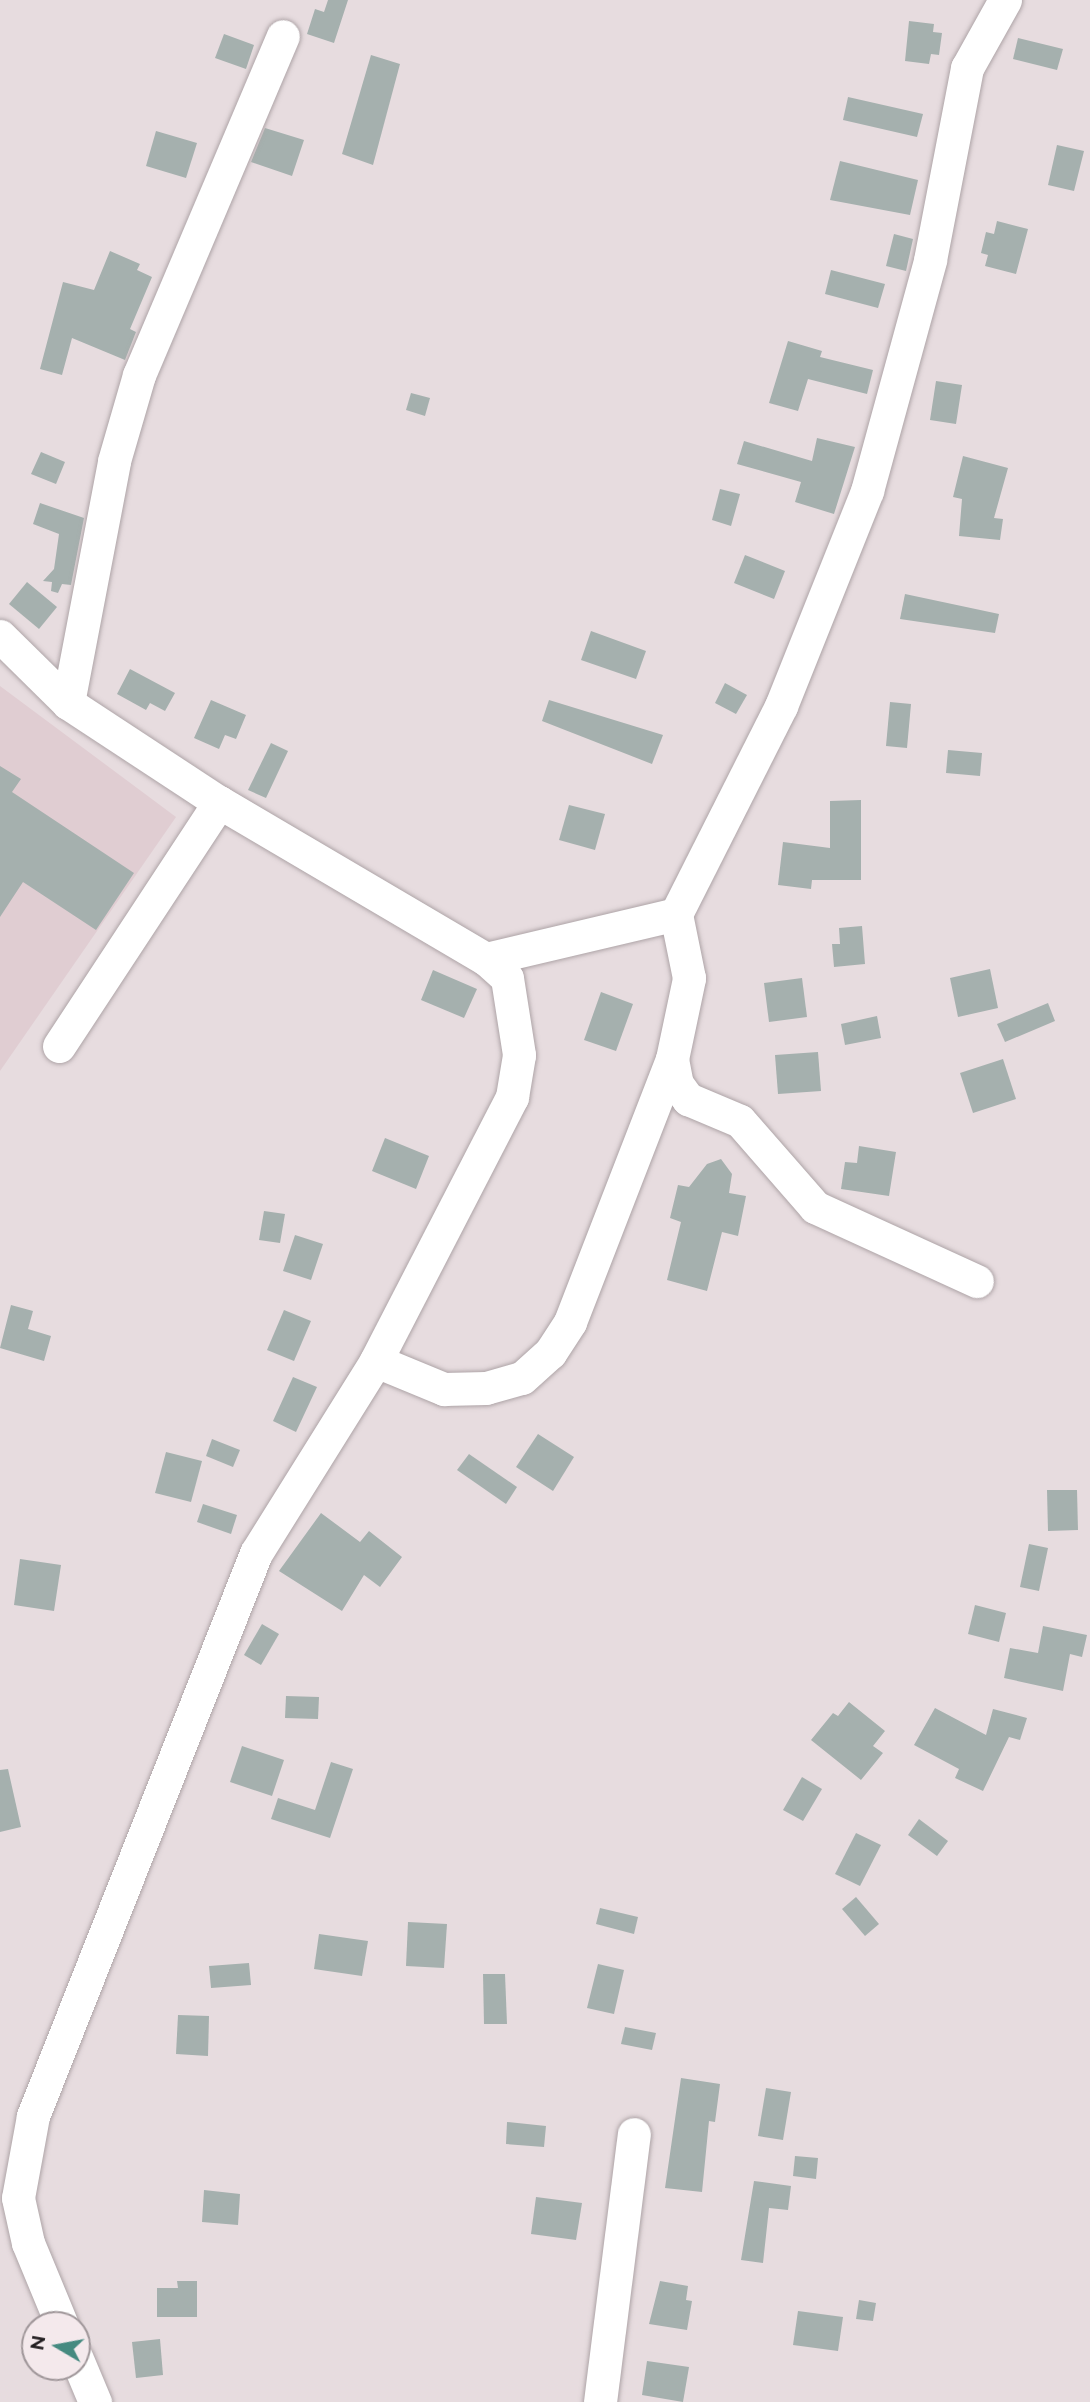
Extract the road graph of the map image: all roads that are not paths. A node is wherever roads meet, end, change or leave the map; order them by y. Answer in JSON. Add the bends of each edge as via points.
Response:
{"nodes":[{"id":1,"x":1005,"y":0,"type":"edge"},
{"id":2,"x":283,"y":36,"type":"dead end"},
{"id":3,"x":0,"y":636,"type":"edge"},
{"id":4,"x":68,"y":702,"type":"junction"},
{"id":5,"x":219,"y":803,"type":"junction"},
{"id":6,"x":676,"y":914,"type":"junction"},
{"id":7,"x":486,"y":958,"type":"junction"},
{"id":8,"x":59,"y":1046,"type":"dead end"},
{"id":9,"x":672,"y":1059,"type":"junction"},
{"id":10,"x":976,"y":1281,"type":"dead end"},
{"id":11,"x":376,"y":1361,"type":"junction"},
{"id":12,"x":634,"y":2134,"type":"dead end"},
{"id":13,"x":56,"y":2311,"type":"edge"},
{"id":14,"x":86,"y":2381,"type":"edge"},
{"id":15,"x":95,"y":2402,"type":"edge"},
{"id":16,"x":600,"y":2402,"type":"edge"}],
"edges":[{"from":1,"to":6,"type":"street","via":[[967,68],[930,260],[867,491],[781,706]]},
{"from":2,"to":4,"type":"street","via":[[139,375],[114,461]]},
{"from":3,"to":4,"type":"street"},
{"from":4,"to":5,"type":"street"},
{"from":5,"to":7,"type":"street"},
{"from":5,"to":8,"type":"street"},
{"from":6,"to":7,"type":"street"},
{"from":6,"to":9,"type":"street","via":[[689,978]]},
{"from":7,"to":11,"type":"street","via":[[507,978],[516,1013],[519,1055],[512,1097]]},
{"from":9,"to":10,"type":"street","via":[[677,1084],[688,1099],[740,1121],[815,1207]]},
{"from":9,"to":11,"type":"street","via":[[570,1322],[550,1353],[522,1378],[486,1388],[444,1389]]},
{"from":11,"to":13,"type":"street","via":[[256,1553],[33,2116],[18,2198],[28,2243]]},
{"from":12,"to":16,"type":"street"},
{"from":14,"to":15,"type":"street"}]}
